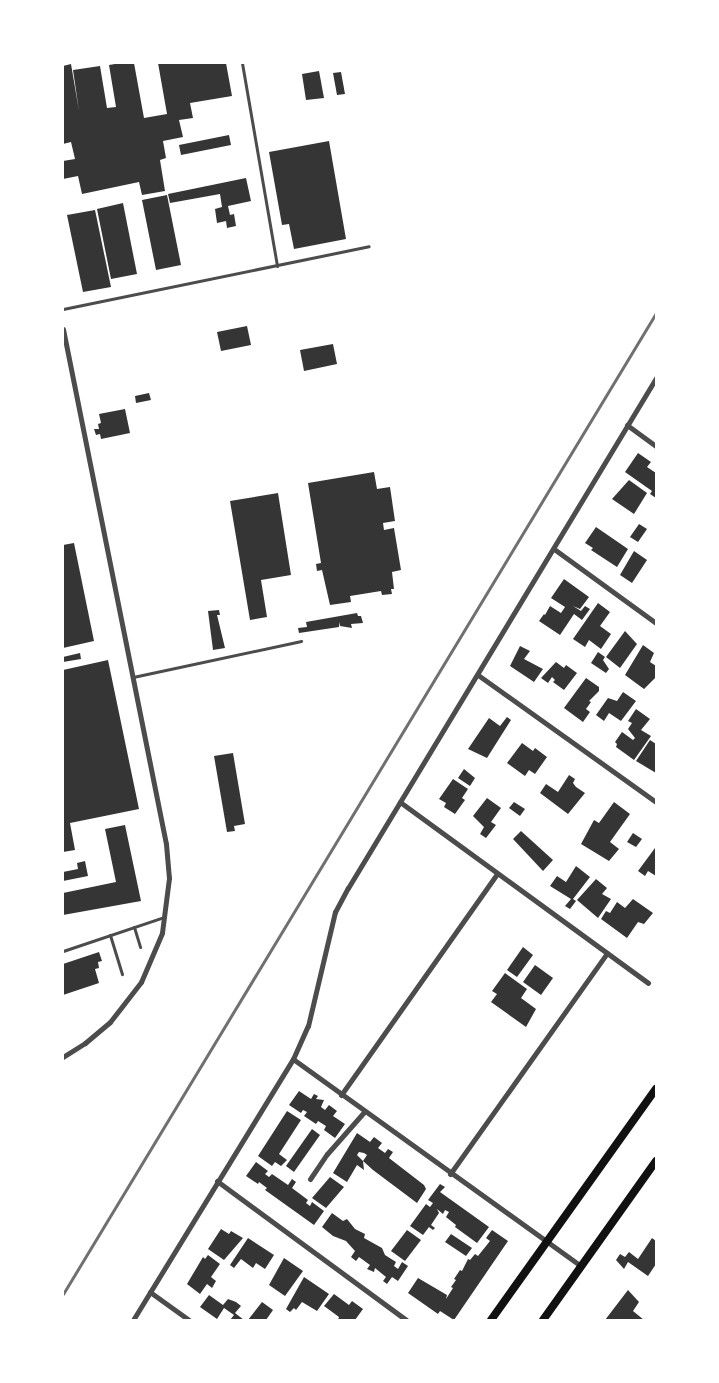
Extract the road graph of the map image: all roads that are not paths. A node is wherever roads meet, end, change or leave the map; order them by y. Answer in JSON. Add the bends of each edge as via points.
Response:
{"nodes":[{"id":1,"x":242,"y":63,"type":"edge"},
{"id":2,"x":369,"y":246,"type":"dead end"},
{"id":3,"x":277,"y":266,"type":"junction"},
{"id":4,"x":63,"y":309,"type":"edge"},
{"id":5,"x":63,"y":329,"type":"edge"},
{"id":6,"x":656,"y":378,"type":"edge"},
{"id":7,"x":627,"y":425,"type":"junction"},
{"id":8,"x":656,"y":446,"type":"edge"},
{"id":9,"x":554,"y":549,"type":"junction"},
{"id":10,"x":656,"y":623,"type":"edge"},
{"id":11,"x":301,"y":641,"type":"dead end"},
{"id":12,"x":478,"y":675,"type":"junction"},
{"id":13,"x":133,"y":677,"type":"junction"},
{"id":14,"x":400,"y":802,"type":"junction"},
{"id":15,"x":656,"y":802,"type":"edge"},
{"id":16,"x":497,"y":874,"type":"junction"},
{"id":17,"x":166,"y":916,"type":"junction"},
{"id":18,"x":134,"y":927,"type":"junction"},
{"id":19,"x":110,"y":935,"type":"junction"},
{"id":20,"x":140,"y":947,"type":"dead end"},
{"id":21,"x":63,"y":951,"type":"edge"},
{"id":22,"x":606,"y":954,"type":"junction"},
{"id":23,"x":122,"y":974,"type":"dead end"},
{"id":24,"x":648,"y":983,"type":"dead end"},
{"id":25,"x":63,"y":1057,"type":"edge"},
{"id":26,"x":293,"y":1059,"type":"junction"},
{"id":27,"x":656,"y":1089,"type":"edge"},
{"id":28,"x":341,"y":1095,"type":"junction"},
{"id":29,"x":364,"y":1112,"type":"junction"},
{"id":30,"x":656,"y":1161,"type":"edge"},
{"id":31,"x":450,"y":1174,"type":"junction"},
{"id":32,"x":310,"y":1179,"type":"dead end"},
{"id":33,"x":216,"y":1181,"type":"junction"},
{"id":34,"x":547,"y":1242,"type":"junction"},
{"id":35,"x":581,"y":1266,"type":"junction"},
{"id":36,"x":150,"y":1292,"type":"junction"},
{"id":37,"x":133,"y":1320,"type":"edge"},
{"id":38,"x":189,"y":1320,"type":"edge"},
{"id":39,"x":406,"y":1320,"type":"edge"},
{"id":40,"x":491,"y":1320,"type":"edge"},
{"id":41,"x":543,"y":1320,"type":"edge"}],
"edges":[{"from":1,"to":3,"type":"lane"},
{"from":2,"to":3,"type":"lane"},
{"from":3,"to":4,"type":"lane"},
{"from":5,"to":13,"type":"street"},
{"from":6,"to":7,"type":"street"},
{"from":7,"to":8,"type":"street"},
{"from":7,"to":9,"type":"street"},
{"from":9,"to":10,"type":"street"},
{"from":9,"to":12,"type":"street"},
{"from":11,"to":13,"type":"lane"},
{"from":12,"to":14,"type":"street"},
{"from":12,"to":15,"type":"street"},
{"from":13,"to":17,"type":"street","via":[[166,844],[170,878]]},
{"from":14,"to":16,"type":"street"},
{"from":14,"to":26,"type":"street","via":[[335,912],[308,1026]]},
{"from":16,"to":22,"type":"street"},
{"from":16,"to":28,"type":"street"},
{"from":17,"to":18,"type":"lane"},
{"from":17,"to":25,"type":"street","via":[[153,958],[131,997],[98,1033]]},
{"from":18,"to":19,"type":"lane"},
{"from":18,"to":20,"type":"lane"},
{"from":19,"to":21,"type":"lane"},
{"from":19,"to":23,"type":"lane"},
{"from":22,"to":24,"type":"street"},
{"from":22,"to":31,"type":"street"},
{"from":26,"to":28,"type":"street"},
{"from":26,"to":33,"type":"street"},
{"from":27,"to":34,"type":"main road"},
{"from":28,"to":29,"type":"street"},
{"from":29,"to":31,"type":"street"},
{"from":29,"to":32,"type":"street"},
{"from":30,"to":35,"type":"main road"},
{"from":31,"to":34,"type":"street"},
{"from":33,"to":36,"type":"street"},
{"from":33,"to":39,"type":"street"},
{"from":34,"to":35,"type":"street"},
{"from":34,"to":40,"type":"main road"},
{"from":35,"to":41,"type":"main road"},
{"from":36,"to":37,"type":"street"},
{"from":36,"to":38,"type":"street"}]}
